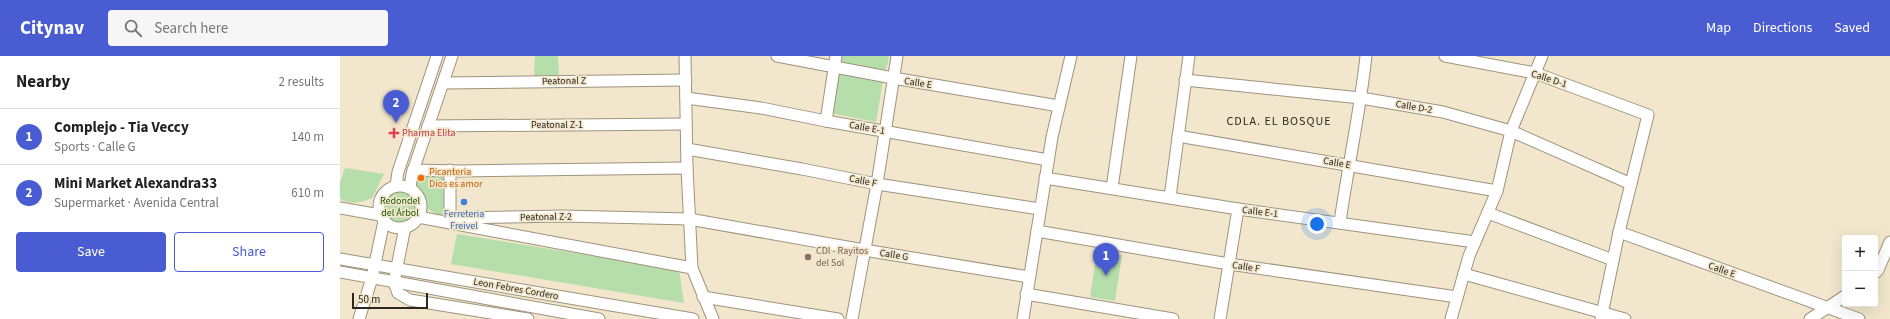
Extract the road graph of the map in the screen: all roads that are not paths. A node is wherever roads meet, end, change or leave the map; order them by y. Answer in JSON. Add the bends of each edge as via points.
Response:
{"nodes":[{"id":1,"x":437,"y":56,"type":"edge"},
{"id":2,"x":452,"y":56,"type":"edge"},
{"id":3,"x":685,"y":56,"type":"edge"},
{"id":4,"x":777,"y":56,"type":"edge"},
{"id":5,"x":836,"y":56,"type":"edge"},
{"id":6,"x":897,"y":56,"type":"edge"},
{"id":7,"x":1071,"y":56,"type":"edge"},
{"id":8,"x":1131,"y":56,"type":"edge"},
{"id":9,"x":1189,"y":56,"type":"edge"},
{"id":10,"x":1366,"y":56,"type":"edge"},
{"id":11,"x":1445,"y":56,"type":"edge"},
{"id":12,"x":1542,"y":56,"type":"edge"},
{"id":13,"x":834,"y":67,"type":"junction"},
{"id":14,"x":1535,"y":73,"type":"junction"},
{"id":15,"x":893,"y":78,"type":"junction"},
{"id":16,"x":686,"y":80,"type":"junction"},
{"id":17,"x":1185,"y":80,"type":"junction"},
{"id":18,"x":443,"y":83,"type":"junction"},
{"id":19,"x":686,"y":98,"type":"junction"},
{"id":20,"x":1361,"y":98,"type":"junction"},
{"id":21,"x":1059,"y":106,"type":"junction"},
{"id":22,"x":826,"y":121,"type":"junction"},
{"id":23,"x":686,"y":124,"type":"junction"},
{"id":24,"x":428,"y":126,"type":"junction"},
{"id":25,"x":884,"y":131,"type":"junction"},
{"id":26,"x":1511,"y":131,"type":"junction"},
{"id":27,"x":1178,"y":136,"type":"junction"},
{"id":28,"x":687,"y":149,"type":"junction"},
{"id":29,"x":1048,"y":160,"type":"junction"},
{"id":30,"x":1348,"y":165,"type":"junction"},
{"id":31,"x":687,"y":168,"type":"junction"},
{"id":32,"x":413,"y":170,"type":"junction"},
{"id":33,"x":450,"y":170,"type":"junction"},
{"id":34,"x":1045,"y":178,"type":"junction"},
{"id":35,"x":877,"y":184,"type":"junction"},
{"id":36,"x":1631,"y":184,"type":"junction"},
{"id":37,"x":396,"y":186,"type":"junction"},
{"id":38,"x":410,"y":188,"type":"junction"},
{"id":39,"x":1112,"y":188,"type":"junction"},
{"id":40,"x":1497,"y":191,"type":"junction"},
{"id":41,"x":1170,"y":197,"type":"junction"},
{"id":42,"x":340,"y":208,"type":"edge"},
{"id":43,"x":1040,"y":209,"type":"junction"},
{"id":44,"x":1238,"y":209,"type":"junction"},
{"id":45,"x":1488,"y":213,"type":"junction"},
{"id":46,"x":418,"y":217,"type":"junction"},
{"id":47,"x":382,"y":218,"type":"junction"},
{"id":48,"x":689,"y":219,"type":"junction"},
{"id":49,"x":1340,"y":222,"type":"junction"},
{"id":50,"x":404,"y":227,"type":"junction"},
{"id":51,"x":1037,"y":231,"type":"junction"},
{"id":52,"x":1619,"y":232,"type":"junction"},
{"id":53,"x":1475,"y":242,"type":"junction"},
{"id":54,"x":1890,"y":242,"type":"edge"},
{"id":55,"x":864,"y":250,"type":"junction"},
{"id":56,"x":340,"y":259,"type":"edge"},
{"id":57,"x":1613,"y":260,"type":"junction"},
{"id":58,"x":1229,"y":264,"type":"junction"},
{"id":59,"x":375,"y":265,"type":"junction"},
{"id":60,"x":397,"y":268,"type":"junction"},
{"id":61,"x":692,"y":268,"type":"junction"},
{"id":62,"x":1877,"y":271,"type":"edge"},
{"id":63,"x":340,"y":272,"type":"edge"},
{"id":64,"x":1464,"y":274,"type":"junction"},
{"id":65,"x":1029,"y":277,"type":"junction"},
{"id":66,"x":372,"y":278,"type":"junction"},
{"id":67,"x":394,"y":282,"type":"junction"},
{"id":68,"x":1026,"y":294,"type":"junction"},
{"id":69,"x":703,"y":297,"type":"junction"},
{"id":70,"x":1457,"y":297,"type":"junction"},
{"id":71,"x":1842,"y":298,"type":"edge"},
{"id":72,"x":507,"y":302,"type":"junction"},
{"id":73,"x":1825,"y":308,"type":"junction"},
{"id":74,"x":504,"y":315,"type":"junction"},
{"id":75,"x":552,"y":315,"type":"edge"},
{"id":76,"x":1602,"y":316,"type":"edge"},
{"id":77,"x":359,"y":319,"type":"edge"},
{"id":78,"x":528,"y":319,"type":"edge"},
{"id":79,"x":599,"y":319,"type":"edge"},
{"id":80,"x":693,"y":319,"type":"edge"},
{"id":81,"x":713,"y":319,"type":"edge"},
{"id":82,"x":838,"y":319,"type":"edge"},
{"id":83,"x":852,"y":319,"type":"edge"},
{"id":84,"x":1022,"y":319,"type":"edge"},
{"id":85,"x":1173,"y":319,"type":"edge"},
{"id":86,"x":1220,"y":319,"type":"edge"},
{"id":87,"x":1451,"y":319,"type":"edge"},
{"id":88,"x":1625,"y":319,"type":"edge"},
{"id":89,"x":1810,"y":319,"type":"edge"},
{"id":90,"x":1859,"y":319,"type":"edge"}],
"edges":[{"from":1,"to":37,"type":"street","via":[[398,172]]},
{"from":2,"to":18,"type":"street"},
{"from":3,"to":16,"type":"street"},
{"from":4,"to":13,"type":"street","name":"Calle E"},
{"from":5,"to":13,"type":"street"},
{"from":6,"to":15,"type":"street"},
{"from":7,"to":21,"type":"street"},
{"from":8,"to":39,"type":"street"},
{"from":9,"to":17,"type":"street"},
{"from":10,"to":20,"type":"street"},
{"from":11,"to":14,"type":"street","name":"Calle D-1"},
{"from":12,"to":14,"type":"street"},
{"from":13,"to":15,"type":"street","name":"Calle E"},
{"from":13,"to":22,"type":"street"},
{"from":14,"to":26,"type":"street"},
{"from":14,"to":36,"type":"street","name":"Calle D-1","via":[[1648,115]]},
{"from":15,"to":21,"type":"street","name":"Calle E"},
{"from":15,"to":25,"type":"street"},
{"from":16,"to":18,"type":"street","name":"Peatonal Z"},
{"from":16,"to":19,"type":"street"},
{"from":17,"to":20,"type":"street","name":"Calle D-2"},
{"from":17,"to":27,"type":"street"},
{"from":18,"to":24,"type":"street"},
{"from":19,"to":22,"type":"street","name":"Calle E-1","via":[[761,108]]},
{"from":19,"to":23,"type":"street"},
{"from":20,"to":26,"type":"street","name":"Calle D-2","via":[[1443,112]]},
{"from":20,"to":30,"type":"street"},
{"from":21,"to":29,"type":"street"},
{"from":22,"to":25,"type":"street","name":"Calle E-1"},
{"from":23,"to":24,"type":"street","name":"Peatonal Z-1"},
{"from":23,"to":28,"type":"street"},
{"from":24,"to":32,"type":"street"},
{"from":25,"to":29,"type":"street","name":"Calle E-1"},
{"from":25,"to":35,"type":"street"},
{"from":26,"to":36,"type":"street","name":"Calle D-2"},
{"from":26,"to":40,"type":"street"},
{"from":27,"to":30,"type":"street","name":"Calle E"},
{"from":27,"to":41,"type":"street"},
{"from":28,"to":31,"type":"street"},
{"from":28,"to":35,"type":"street","name":"Calle F"},
{"from":29,"to":34,"type":"street"},
{"from":30,"to":40,"type":"street","name":"Calle E"},
{"from":30,"to":49,"type":"street"},
{"from":31,"to":33,"type":"street"},
{"from":31,"to":48,"type":"street"},
{"from":32,"to":33,"type":"street"},
{"from":32,"to":38,"type":"street"},
{"from":33,"to":48,"type":"street","name":"Peatonal Z-2","via":[[450,216],[453,218],[563,216]]},
{"from":34,"to":39,"type":"street","name":"Calle E-1"},
{"from":34,"to":43,"type":"street"},
{"from":35,"to":43,"type":"street","name":"Calle F"},
{"from":35,"to":55,"type":"street"},
{"from":36,"to":52,"type":"street"},
{"from":37,"to":38,"type":"street"},
{"from":37,"to":47,"type":"street","via":[[383,194],[380,200]]},
{"from":38,"to":46,"type":"street","via":[[419,200]]},
{"from":39,"to":41,"type":"street","name":"Calle E-1"},
{"from":40,"to":45,"type":"street"},
{"from":41,"to":44,"type":"street","name":"Calle E-1"},
{"from":42,"to":47,"type":"street"},
{"from":43,"to":51,"type":"street"},
{"from":44,"to":49,"type":"street","name":"Calle E-1"},
{"from":44,"to":58,"type":"street"},
{"from":45,"to":53,"type":"street"},
{"from":45,"to":57,"type":"street"},
{"from":46,"to":50,"type":"street"},
{"from":46,"to":61,"type":"street"},
{"from":47,"to":50,"type":"street","via":[[394,226]]},
{"from":47,"to":59,"type":"street"},
{"from":48,"to":55,"type":"street","name":"Calle G"},
{"from":48,"to":61,"type":"street"},
{"from":49,"to":53,"type":"street","name":"Calle E-1"},
{"from":50,"to":60,"type":"street"},
{"from":51,"to":58,"type":"street","name":"Calle F"},
{"from":51,"to":65,"type":"street"},
{"from":52,"to":57,"type":"street"},
{"from":52,"to":73,"type":"street","name":"Calle E"},
{"from":53,"to":64,"type":"street"},
{"from":54,"to":62,"type":"street"},
{"from":55,"to":65,"type":"street","name":"Calle G"},
{"from":55,"to":83,"type":"street"},
{"from":56,"to":59,"type":"street","name":"Leon Febres Cordero"},
{"from":57,"to":76,"type":"street"},
{"from":58,"to":70,"type":"street","name":"Calle F"},
{"from":58,"to":86,"type":"street"},
{"from":59,"to":60,"type":"street","name":"Leon Febres Cordero"},
{"from":59,"to":66,"type":"street"},
{"from":60,"to":67,"type":"street"},
{"from":60,"to":80,"type":"street","name":"Leon Febres Cordero"},
{"from":61,"to":69,"type":"street"},
{"from":63,"to":66,"type":"street","name":"Leon Febres Cordero"},
{"from":64,"to":70,"type":"street"},
{"from":64,"to":76,"type":"street"},
{"from":65,"to":68,"type":"street"},
{"from":66,"to":67,"type":"street","name":"Leon Febres Cordero"},
{"from":66,"to":77,"type":"street"},
{"from":67,"to":72,"type":"street","name":"Leon Febres Cordero"},
{"from":67,"to":74,"type":"street","via":[[398,293],[410,300]]},
{"from":68,"to":84,"type":"street"},
{"from":68,"to":85,"type":"street"},
{"from":69,"to":81,"type":"street"},
{"from":69,"to":82,"type":"street"},
{"from":70,"to":87,"type":"street"},
{"from":71,"to":73,"type":"street"},
{"from":72,"to":74,"type":"street"},
{"from":72,"to":75,"type":"street","name":"Leon Febres Cordero"},
{"from":73,"to":89,"type":"street"},
{"from":73,"to":90,"type":"street","name":"Calle E"},
{"from":74,"to":78,"type":"street"},
{"from":75,"to":79,"type":"street","name":"Leon Febres Cordero"},
{"from":76,"to":88,"type":"street"}]}
